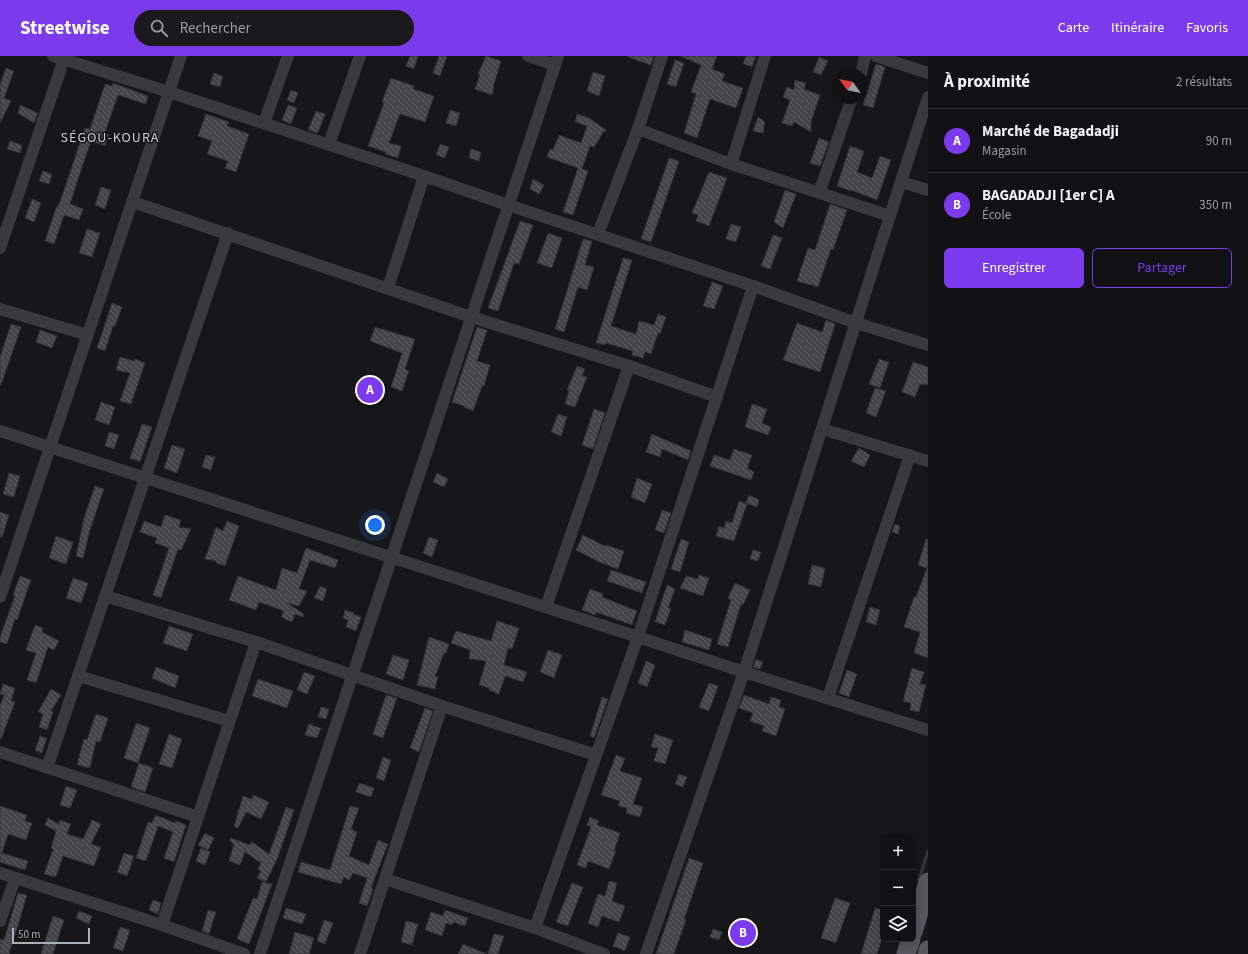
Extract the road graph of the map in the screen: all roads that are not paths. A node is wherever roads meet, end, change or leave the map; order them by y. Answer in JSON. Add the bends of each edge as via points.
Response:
{"nodes":[{"id":1,"x":181,"y":56,"type":"edge"},
{"id":2,"x":288,"y":56,"type":"edge"},
{"id":3,"x":360,"y":56,"type":"edge"},
{"id":4,"x":528,"y":56,"type":"edge"},
{"id":5,"x":662,"y":56,"type":"edge"},
{"id":6,"x":765,"y":56,"type":"edge"},
{"id":7,"x":865,"y":56,"type":"edge"},
{"id":8,"x":876,"y":56,"type":"edge"},
{"id":9,"x":61,"y":57,"type":"edge"},
{"id":10,"x":556,"y":61,"type":"edge"},
{"id":11,"x":862,"y":68,"type":"edge"},
{"id":12,"x":928,"y":73,"type":"edge"},
{"id":13,"x":169,"y":92,"type":"junction"},
{"id":14,"x":928,"y":97,"type":"edge"},
{"id":15,"x":850,"y":104,"type":"edge"},
{"id":16,"x":264,"y":123,"type":"junction"},
{"id":17,"x":638,"y":129,"type":"junction"},
{"id":18,"x":329,"y":144,"type":"junction"},
{"id":19,"x":731,"y":164,"type":"junction"},
{"id":20,"x":424,"y":176,"type":"junction"},
{"id":21,"x":901,"y":182,"type":"junction"},
{"id":22,"x":928,"y":190,"type":"edge"},
{"id":23,"x":819,"y":193,"type":"junction"},
{"id":24,"x":133,"y":202,"type":"junction"},
{"id":25,"x":508,"y":205,"type":"junction"},
{"id":26,"x":890,"y":216,"type":"junction"},
{"id":27,"x":228,"y":233,"type":"junction"},
{"id":28,"x":598,"y":234,"type":"junction"},
{"id":29,"x":0,"y":248,"type":"edge"},
{"id":30,"x":753,"y":286,"type":"junction"},
{"id":31,"x":388,"y":288,"type":"junction"},
{"id":32,"x":0,"y":309,"type":"edge"},
{"id":33,"x":471,"y":317,"type":"junction"},
{"id":34,"x":856,"y":322,"type":"junction"},
{"id":35,"x":88,"y":335,"type":"junction"},
{"id":36,"x":928,"y":345,"type":"edge"},
{"id":37,"x":629,"y":366,"type":"junction"},
{"id":38,"x":717,"y":397,"type":"junction"},
{"id":39,"x":822,"y":429,"type":"junction"},
{"id":40,"x":0,"y":431,"type":"edge"},
{"id":41,"x":50,"y":447,"type":"junction"},
{"id":42,"x":910,"y":455,"type":"junction"},
{"id":43,"x":928,"y":461,"type":"edge"},
{"id":44,"x":144,"y":478,"type":"junction"},
{"id":45,"x":391,"y":557,"type":"junction"},
{"id":46,"x":105,"y":596,"type":"junction"},
{"id":47,"x":0,"y":597,"type":"edge"},
{"id":48,"x":546,"y":607,"type":"junction"},
{"id":49,"x":638,"y":637,"type":"junction"},
{"id":50,"x":256,"y":642,"type":"junction"},
{"id":51,"x":744,"y":672,"type":"junction"},
{"id":52,"x":78,"y":676,"type":"junction"},
{"id":53,"x":352,"y":676,"type":"junction"},
{"id":54,"x":828,"y":698,"type":"junction"},
{"id":55,"x":442,"y":706,"type":"junction"},
{"id":56,"x":229,"y":721,"type":"junction"},
{"id":57,"x":928,"y":730,"type":"edge"},
{"id":58,"x":0,"y":752,"type":"edge"},
{"id":59,"x":596,"y":755,"type":"junction"},
{"id":60,"x":46,"y":768,"type":"junction"},
{"id":61,"x":198,"y":816,"type":"junction"},
{"id":62,"x":0,"y":874,"type":"edge"},
{"id":63,"x":15,"y":879,"type":"junction"},
{"id":64,"x":385,"y":879,"type":"junction"},
{"id":65,"x":928,"y":882,"type":"edge"},
{"id":66,"x":925,"y":903,"type":"edge"},
{"id":67,"x":0,"y":921,"type":"edge"},
{"id":68,"x":162,"y":925,"type":"junction"},
{"id":69,"x":916,"y":925,"type":"edge"},
{"id":70,"x":535,"y":928,"type":"junction"},
{"id":71,"x":910,"y":942,"type":"edge"},
{"id":72,"x":928,"y":950,"type":"edge"},
{"id":73,"x":244,"y":954,"type":"edge"},
{"id":74,"x":260,"y":954,"type":"edge"},
{"id":75,"x":360,"y":954,"type":"edge"},
{"id":76,"x":604,"y":954,"type":"edge"},
{"id":77,"x":646,"y":954,"type":"edge"},
{"id":78,"x":906,"y":954,"type":"edge"},
{"id":79,"x":927,"y":954,"type":"edge"}],
"edges":[{"from":1,"to":13,"type":"street"},
{"from":2,"to":16,"type":"street"},
{"from":3,"to":18,"type":"street"},
{"from":4,"to":10,"type":"street"},
{"from":5,"to":17,"type":"street"},
{"from":6,"to":19,"type":"street"},
{"from":7,"to":11,"type":"street"},
{"from":8,"to":12,"type":"street"},
{"from":9,"to":13,"type":"street"},
{"from":9,"to":29,"type":"street"},
{"from":10,"to":25,"type":"street"},
{"from":13,"to":16,"type":"street"},
{"from":13,"to":24,"type":"street"},
{"from":14,"to":21,"type":"street"},
{"from":15,"to":23,"type":"street"},
{"from":16,"to":18,"type":"street"},
{"from":17,"to":19,"type":"street"},
{"from":17,"to":28,"type":"street"},
{"from":18,"to":20,"type":"street"},
{"from":19,"to":23,"type":"street"},
{"from":20,"to":25,"type":"street"},
{"from":20,"to":31,"type":"street"},
{"from":21,"to":22,"type":"street"},
{"from":21,"to":26,"type":"street"},
{"from":23,"to":26,"type":"street"},
{"from":24,"to":27,"type":"street"},
{"from":24,"to":35,"type":"street"},
{"from":25,"to":28,"type":"street"},
{"from":25,"to":33,"type":"street"},
{"from":26,"to":34,"type":"street"},
{"from":27,"to":31,"type":"street"},
{"from":27,"to":44,"type":"street"},
{"from":28,"to":30,"type":"street"},
{"from":30,"to":34,"type":"street"},
{"from":30,"to":38,"type":"street"},
{"from":31,"to":33,"type":"street"},
{"from":32,"to":35,"type":"street"},
{"from":33,"to":37,"type":"street"},
{"from":33,"to":45,"type":"street"},
{"from":34,"to":36,"type":"street"},
{"from":34,"to":39,"type":"street"},
{"from":35,"to":41,"type":"street"},
{"from":37,"to":38,"type":"street"},
{"from":37,"to":48,"type":"street"},
{"from":38,"to":49,"type":"street"},
{"from":39,"to":42,"type":"street"},
{"from":39,"to":51,"type":"street"},
{"from":40,"to":41,"type":"street"},
{"from":41,"to":44,"type":"street"},
{"from":41,"to":47,"type":"street"},
{"from":42,"to":43,"type":"street"},
{"from":42,"to":54,"type":"street"},
{"from":44,"to":45,"type":"street"},
{"from":44,"to":46,"type":"street"},
{"from":45,"to":48,"type":"street"},
{"from":45,"to":53,"type":"street"},
{"from":46,"to":50,"type":"street"},
{"from":46,"to":52,"type":"street"},
{"from":48,"to":49,"type":"street"},
{"from":49,"to":51,"type":"street"},
{"from":49,"to":59,"type":"street"},
{"from":50,"to":53,"type":"street"},
{"from":50,"to":56,"type":"street"},
{"from":51,"to":54,"type":"street"},
{"from":51,"to":77,"type":"street"},
{"from":52,"to":56,"type":"street"},
{"from":52,"to":60,"type":"street"},
{"from":53,"to":55,"type":"street"},
{"from":53,"to":74,"type":"street"},
{"from":54,"to":57,"type":"street"},
{"from":55,"to":59,"type":"street"},
{"from":55,"to":64,"type":"street"},
{"from":56,"to":61,"type":"street"},
{"from":58,"to":60,"type":"street"},
{"from":59,"to":70,"type":"street"},
{"from":60,"to":61,"type":"street"},
{"from":61,"to":68,"type":"street"},
{"from":62,"to":63,"type":"street"},
{"from":63,"to":67,"type":"street"},
{"from":63,"to":68,"type":"street"},
{"from":64,"to":70,"type":"street"},
{"from":64,"to":75,"type":"street"},
{"from":65,"to":66,"type":"main road"},
{"from":66,"to":69,"type":"main road"},
{"from":68,"to":73,"type":"street"},
{"from":70,"to":76,"type":"street"},
{"from":71,"to":78,"type":"main road"},
{"from":72,"to":79,"type":"main road"}]}
